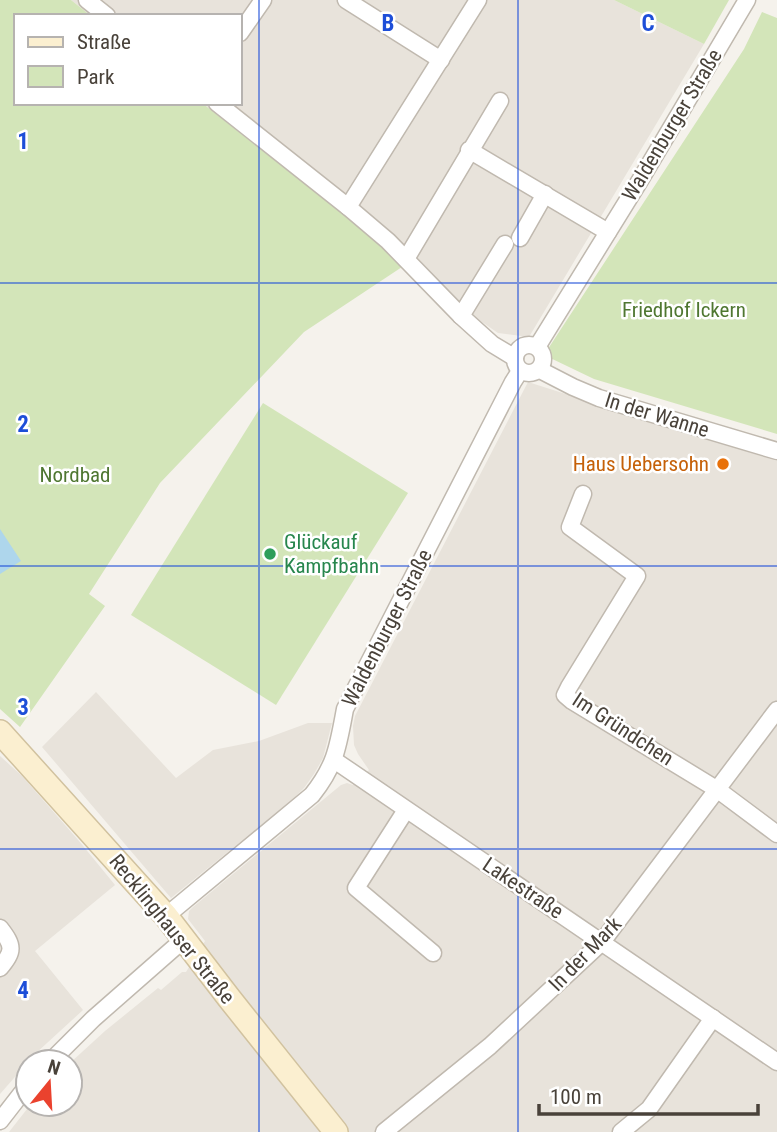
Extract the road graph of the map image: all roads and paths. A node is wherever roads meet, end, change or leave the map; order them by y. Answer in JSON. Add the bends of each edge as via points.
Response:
{"nodes":[{"id":1,"x":87,"y":0,"type":"edge"},
{"id":2,"x":263,"y":0,"type":"edge"},
{"id":3,"x":346,"y":0,"type":"edge"},
{"id":4,"x":478,"y":0,"type":"edge"},
{"id":5,"x":743,"y":7,"type":"edge"},
{"id":6,"x":104,"y":14,"type":"edge"},
{"id":7,"x":242,"y":30,"type":"edge"},
{"id":8,"x":441,"y":60,"type":"junction"},
{"id":9,"x":500,"y":101,"type":"dead end"},
{"id":10,"x":220,"y":105,"type":"edge"},
{"id":11,"x":469,"y":150,"type":"junction"},
{"id":12,"x":545,"y":194,"type":"junction"},
{"id":13,"x":348,"y":207,"type":"junction"},
{"id":14,"x":608,"y":232,"type":"junction"},
{"id":15,"x":406,"y":259,"type":"junction"},
{"id":16,"x":461,"y":316,"type":"junction"},
{"id":17,"x":537,"y":347,"type":"junction"},
{"id":18,"x":518,"y":364,"type":"junction"},
{"id":19,"x":540,"y":370,"type":"junction"},
{"id":20,"x":777,"y":451,"type":"edge"},
{"id":21,"x":583,"y":494,"type":"dead end"},
{"id":22,"x":777,"y":710,"type":"edge"},
{"id":23,"x":0,"y":732,"type":"edge"},
{"id":24,"x":334,"y":760,"type":"junction"},
{"id":25,"x":718,"y":790,"type":"junction"},
{"id":26,"x":406,"y":810,"type":"junction"},
{"id":27,"x":777,"y":834,"type":"edge"},
{"id":28,"x":166,"y":916,"type":"junction"},
{"id":29,"x":0,"y":928,"type":"edge"},
{"id":30,"x":183,"y":940,"type":"junction"},
{"id":31,"x":602,"y":942,"type":"junction"},
{"id":32,"x":433,"y":953,"type":"dead end"},
{"id":33,"x":0,"y":968,"type":"edge"},
{"id":34,"x":713,"y":1018,"type":"junction"},
{"id":35,"x":64,"y":1048,"type":"edge"},
{"id":36,"x":777,"y":1062,"type":"edge"},
{"id":37,"x":14,"y":1104,"type":"edge"},
{"id":38,"x":0,"y":1123,"type":"edge"},
{"id":39,"x":12,"y":1132,"type":"edge"},
{"id":40,"x":336,"y":1132,"type":"edge"},
{"id":41,"x":384,"y":1132,"type":"edge"},
{"id":42,"x":621,"y":1132,"type":"edge"}],
"edges":[{"from":1,"to":6,"type":"street"},
{"from":2,"to":7,"type":"street"},
{"from":3,"to":8,"type":"street"},
{"from":4,"to":8,"type":"street"},
{"from":5,"to":14,"type":"street","name":"Waldenburger Straße"},
{"from":8,"to":13,"type":"street"},
{"from":9,"to":11,"type":"street"},
{"from":10,"to":13,"type":"street"},
{"from":11,"to":12,"type":"street"},
{"from":11,"to":15,"type":"street"},
{"from":12,"to":14,"type":"street"},
{"from":12,"to":16,"type":"street"},
{"from":13,"to":15,"type":"street"},
{"from":14,"to":17,"type":"street","name":"Waldenburger Straße"},
{"from":15,"to":16,"type":"street"},
{"from":16,"to":18,"type":"street"},
{"from":17,"to":18,"type":"street","via":[[521,348]]},
{"from":17,"to":19,"type":"street","via":[[544,357]]},
{"from":18,"to":19,"type":"street","via":[[528,374]]},
{"from":18,"to":24,"type":"street","name":"Waldenburger Straße","via":[[513,382],[345,709]]},
{"from":19,"to":20,"type":"street","name":"In der Wanne","via":[[599,398]]},
{"from":21,"to":25,"type":"street","name":"Im Gründchen","via":[[570,527],[637,576],[565,695]]},
{"from":22,"to":25,"type":"street","name":"In der Mark"},
{"from":23,"to":28,"type":"street","name":"Recklinghauser Straße"},
{"from":24,"to":26,"type":"street","name":"Lakestraße"},
{"from":24,"to":28,"type":"street","name":"Waldenburger Straße","via":[[312,795]]},
{"from":25,"to":27,"type":"street"},
{"from":25,"to":31,"type":"street","name":"In der Mark"},
{"from":26,"to":31,"type":"street","name":"Lakestraße"},
{"from":26,"to":32,"type":"street","via":[[356,888]]},
{"from":28,"to":30,"type":"street","name":"Recklinghauser Straße"},
{"from":29,"to":33,"type":"street","via":[[10,941],[10,955]]},
{"from":30,"to":35,"type":"street"},
{"from":30,"to":40,"type":"street","name":"Recklinghauser Straße"},
{"from":31,"to":34,"type":"street","name":"Lakestraße"},
{"from":31,"to":41,"type":"street","name":"In der Mark","via":[[490,1046]]},
{"from":34,"to":36,"type":"street","name":"Lakestraße"},
{"from":34,"to":42,"type":"street","via":[[649,1109]]},
{"from":37,"to":38,"type":"street"},
{"from":38,"to":39,"type":"street"}]}
